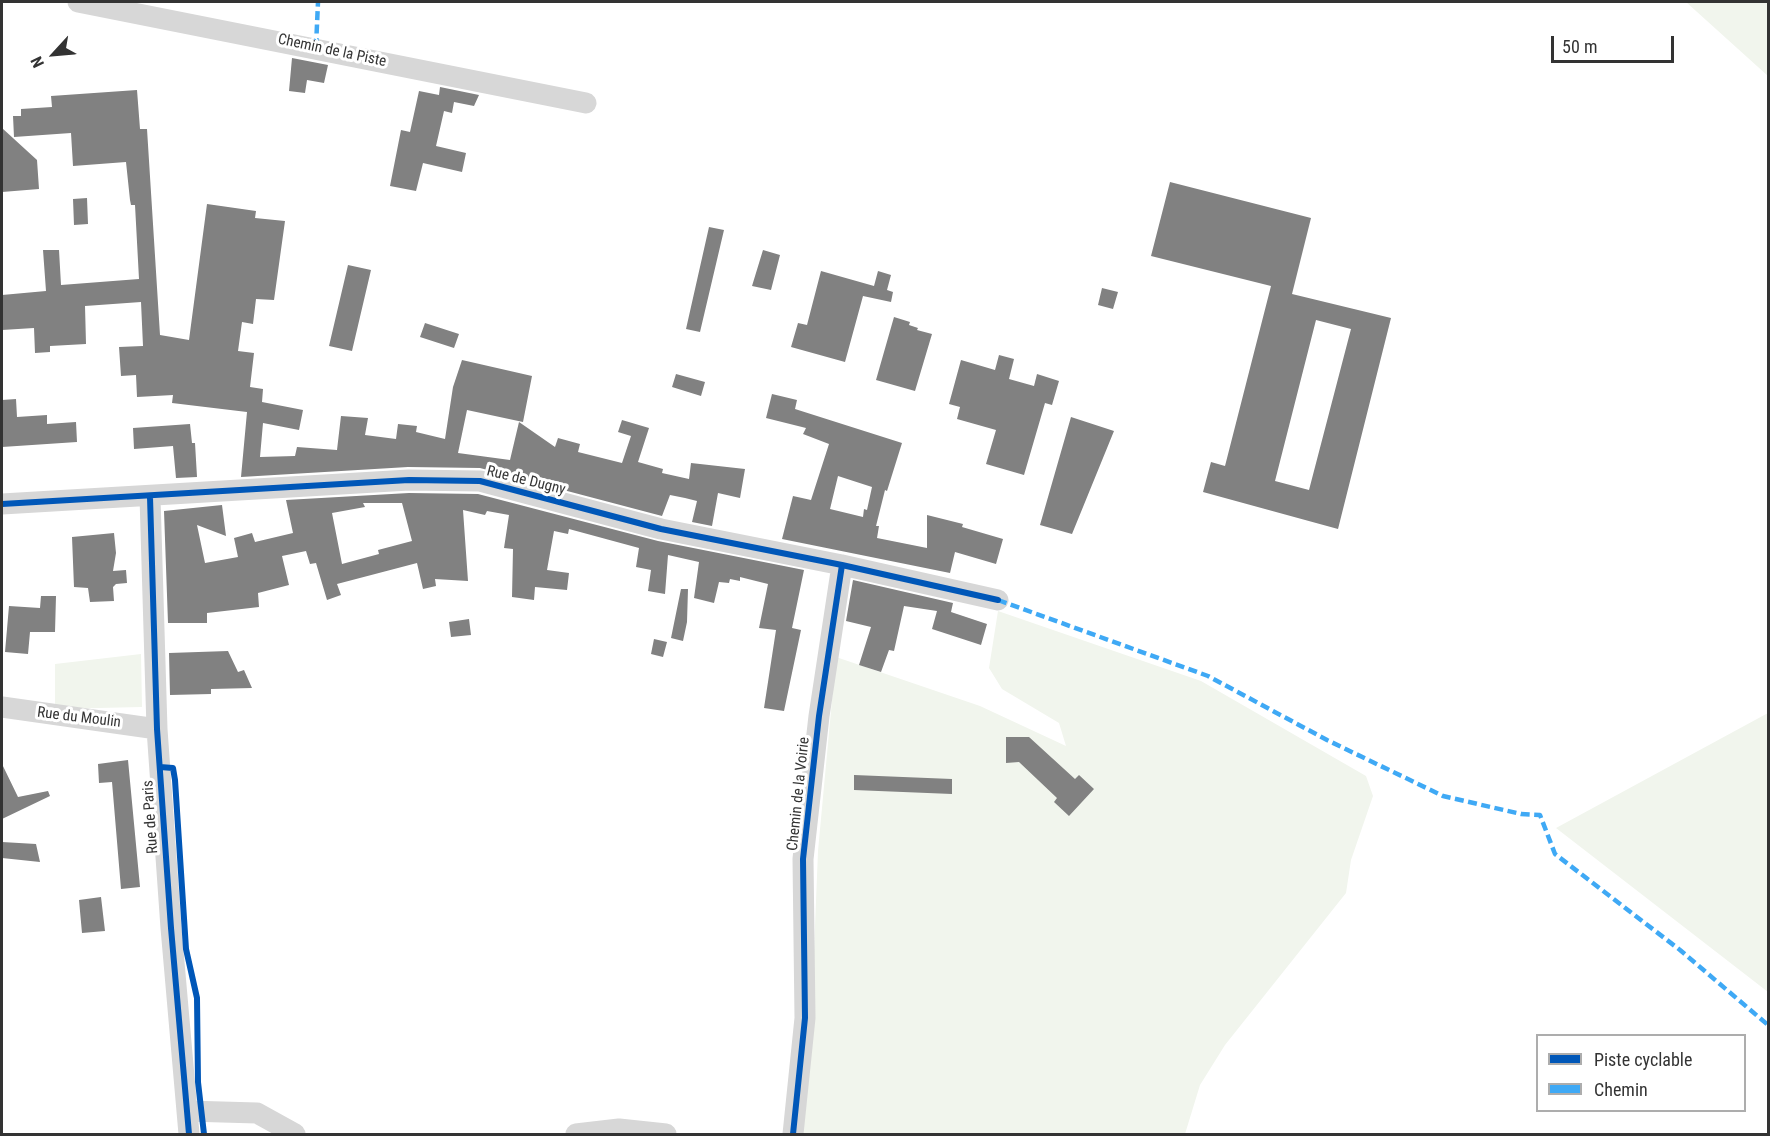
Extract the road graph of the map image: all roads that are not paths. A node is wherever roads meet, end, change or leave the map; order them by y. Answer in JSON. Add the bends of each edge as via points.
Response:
{"nodes":[{"id":1,"x":78,"y":2,"type":"edge"},
{"id":2,"x":586,"y":103,"type":"dead end"},
{"id":3,"x":150,"y":497,"type":"junction"},
{"id":4,"x":2,"y":504,"type":"edge"},
{"id":5,"x":842,"y":565,"type":"junction"},
{"id":6,"x":998,"y":600,"type":"dead end"},
{"id":7,"x":2,"y":708,"type":"edge"},
{"id":8,"x":157,"y":729,"type":"junction"},
{"id":9,"x":187,"y":1111,"type":"junction"},
{"id":10,"x":189,"y":1134,"type":"edge"},
{"id":11,"x":295,"y":1134,"type":"edge"},
{"id":12,"x":576,"y":1134,"type":"edge"},
{"id":13,"x":666,"y":1134,"type":"edge"},
{"id":14,"x":793,"y":1134,"type":"edge"}],
"edges":[{"from":1,"to":2,"type":"street","name":"Chemin de la Piste"},
{"from":3,"to":4,"type":"street","name":"Rue de Dugny"},
{"from":3,"to":5,"type":"street","name":"Rue de Dugny","via":[[409,480],[480,481],[661,529]]},
{"from":3,"to":8,"type":"street","name":"Rue de Paris"},
{"from":5,"to":6,"type":"street","name":"Rue de Dugny"},
{"from":5,"to":14,"type":"street","name":"Chemin de la Voirie","via":[[819,716],[804,859],[805,1018]]},
{"from":7,"to":8,"type":"street","name":"Rue du Moulin"},
{"from":8,"to":9,"type":"street","name":"Rue de Paris"},
{"from":9,"to":10,"type":"street","name":"Rue de Paris"},
{"from":9,"to":11,"type":"street","via":[[257,1113]]},
{"from":12,"to":13,"type":"street","via":[[619,1129]]}]}
